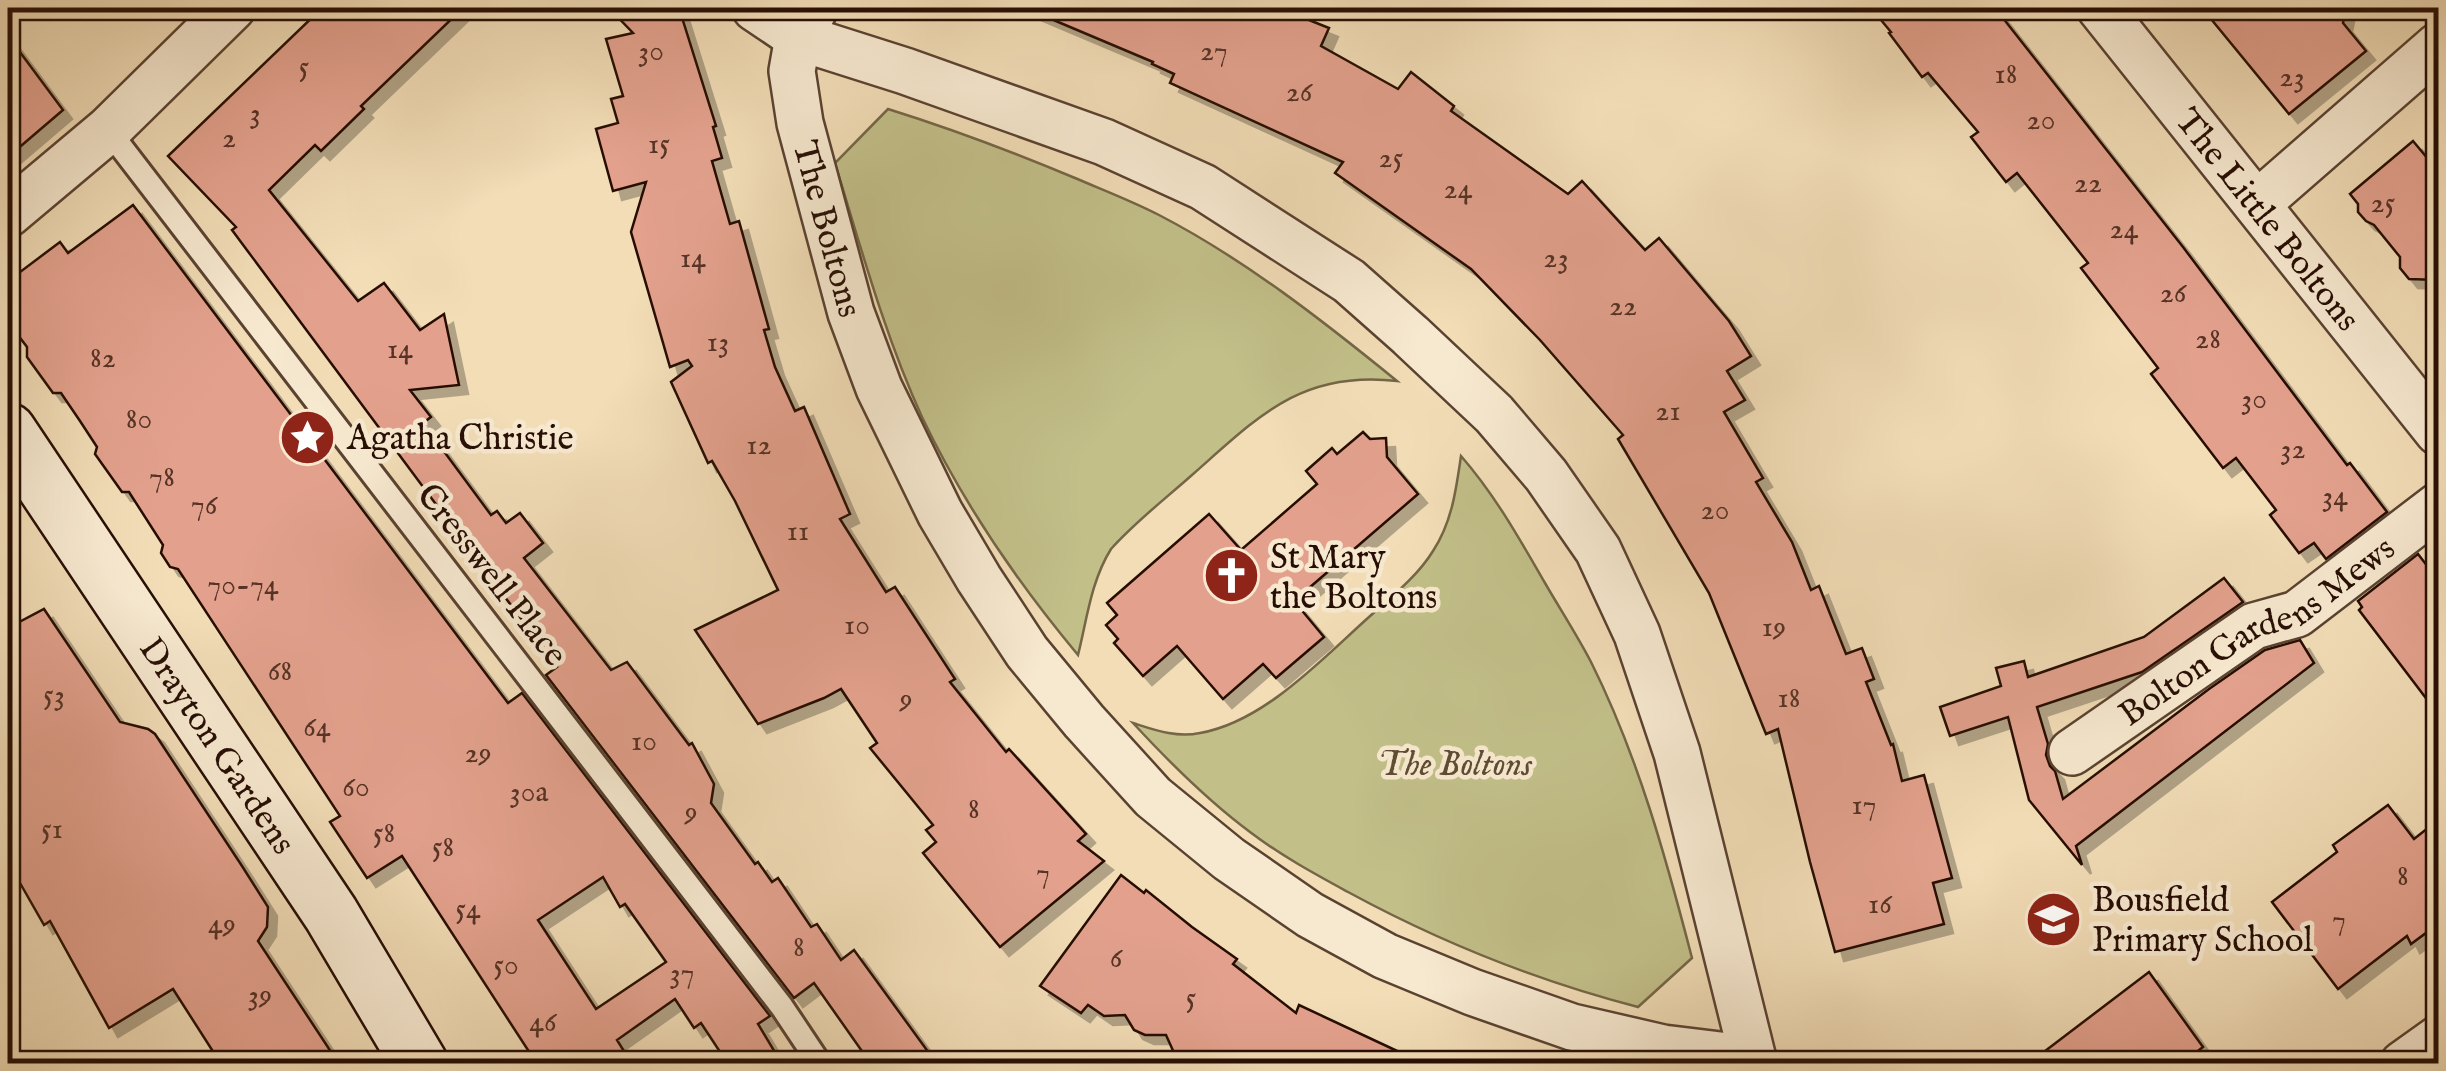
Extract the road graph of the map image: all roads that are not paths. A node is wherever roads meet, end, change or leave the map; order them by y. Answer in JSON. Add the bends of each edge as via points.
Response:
{"nodes":[{"id":1,"x":232,"y":8,"type":"edge"},
{"id":2,"x":754,"y":8,"type":"edge"},
{"id":3,"x":2100,"y":8,"type":"edge"},
{"id":4,"x":806,"y":22,"type":"edge"},
{"id":5,"x":2438,"y":46,"type":"edge"},
{"id":6,"x":108,"y":130,"type":"junction"},
{"id":7,"x":2257,"y":204,"type":"junction"},
{"id":8,"x":8,"y":214,"type":"edge"},
{"id":9,"x":8,"y":431,"type":"edge"},
{"id":10,"x":2438,"y":432,"type":"edge"},
{"id":11,"x":2438,"y":506,"type":"edge"},
{"id":12,"x":2072,"y":752,"type":"dead end"},
{"id":13,"x":2438,"y":1039,"type":"edge"},
{"id":14,"x":1754,"y":1061,"type":"edge"},
{"id":15,"x":420,"y":1064,"type":"edge"},
{"id":16,"x":820,"y":1064,"type":"edge"},
{"id":17,"x":2402,"y":1064,"type":"edge"}],
"edges":[{"from":1,"to":6,"type":"street"},
{"from":2,"to":4,"type":"street"},
{"from":3,"to":7,"type":"street","name":"The Little Boltons"},
{"from":4,"to":14,"type":"street","name":"The Boltons","via":[[905,71],[1104,142],[1203,188],[1349,280],[1494,414],[1598,550],[1637,634],[1676,753]]},
{"from":4,"to":14,"type":"street","name":"The Boltons","via":[[792,72],[800,123],[878,388],[979,579],[1084,721],[1153,796],[1229,859],[1385,956],[1572,1026]]},
{"from":5,"to":7,"type":"street"},
{"from":6,"to":8,"type":"street"},
{"from":6,"to":16,"type":"lane","name":"Cresswell Place"},
{"from":7,"to":10,"type":"street","name":"The Little Boltons"},
{"from":9,"to":15,"type":"street","name":"Drayton Gardens","via":[[331,914]]},
{"from":11,"to":12,"type":"street","name":"Bolton Gardens Mews","via":[[2297,614],[2254,626]]},
{"from":13,"to":17,"type":"street"}]}
